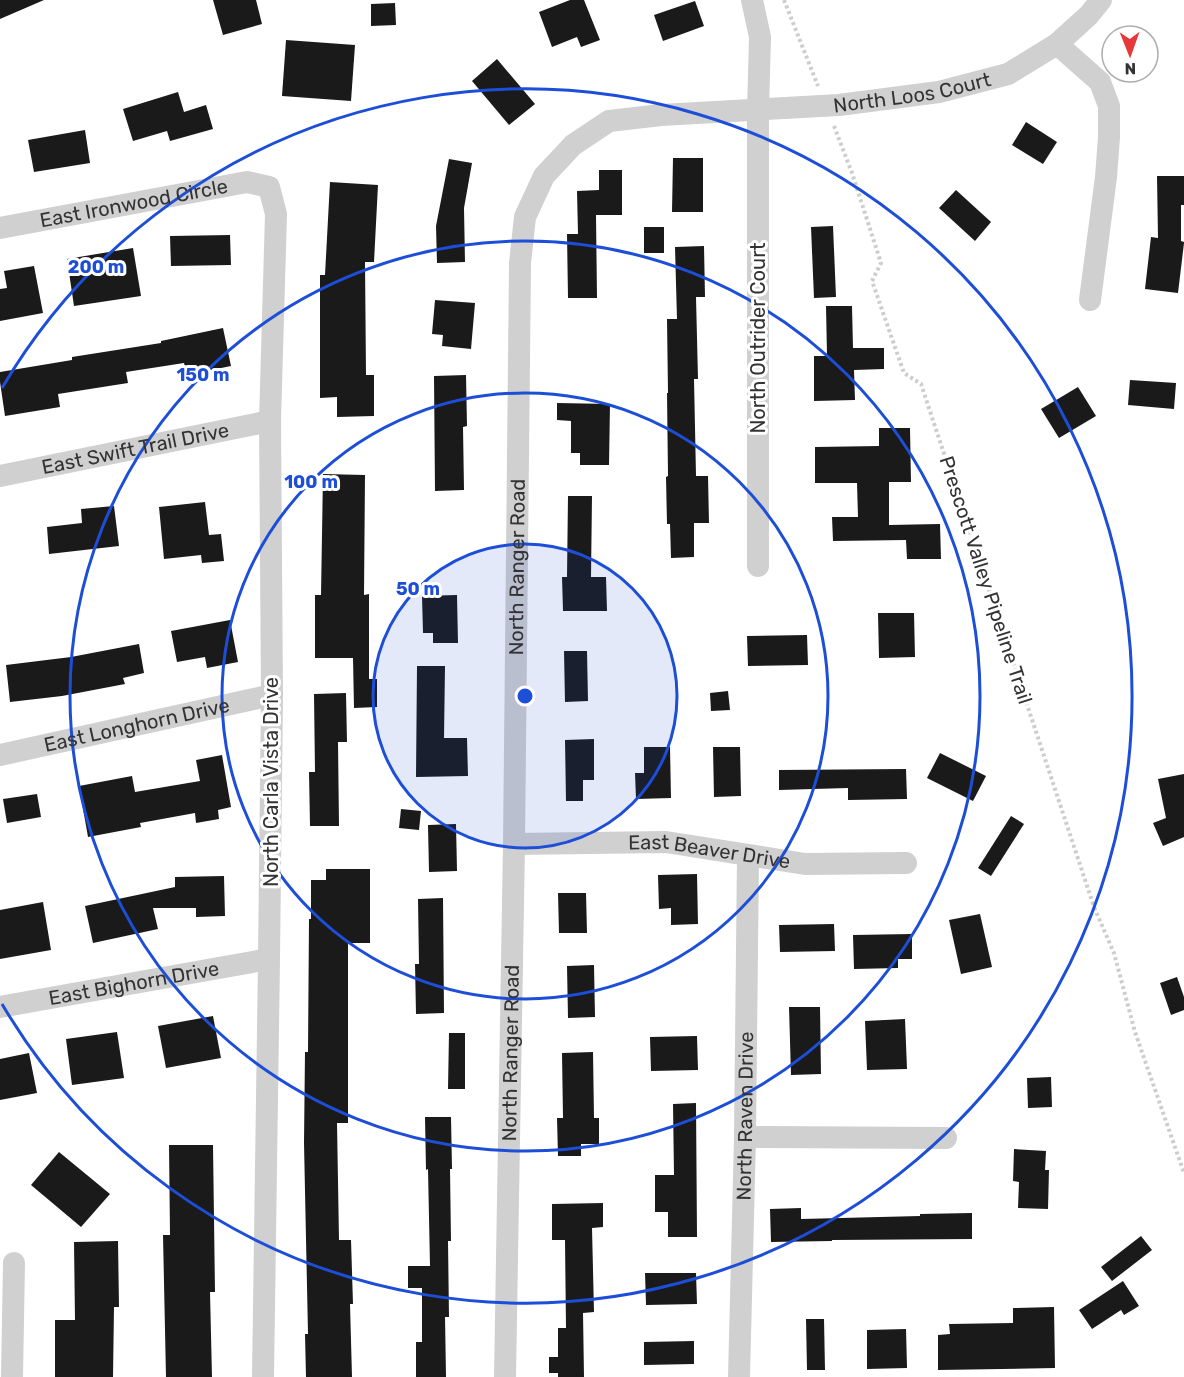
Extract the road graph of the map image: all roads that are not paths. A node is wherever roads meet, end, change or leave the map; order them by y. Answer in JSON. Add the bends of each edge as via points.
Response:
{"nodes":[{"id":1,"x":752,"y":0,"type":"edge"},
{"id":2,"x":1101,"y":0,"type":"edge"},
{"id":3,"x":1057,"y":44,"type":"junction"},
{"id":4,"x":758,"y":110,"type":"junction"},
{"id":5,"x":269,"y":187,"type":"joint"},
{"id":6,"x":0,"y":228,"type":"edge"},
{"id":7,"x":1090,"y":300,"type":"dead end"},
{"id":8,"x":270,"y":421,"type":"junction"},
{"id":9,"x":0,"y":476,"type":"edge"},
{"id":10,"x":758,"y":566,"type":"dead end"},
{"id":11,"x":272,"y":696,"type":"junction"},
{"id":12,"x":0,"y":755,"type":"edge"},
{"id":13,"x":513,"y":844,"type":"junction"},
{"id":14,"x":748,"y":856,"type":"junction"},
{"id":15,"x":906,"y":863,"type":"dead end"},
{"id":16,"x":269,"y":959,"type":"junction"},
{"id":17,"x":0,"y":1007,"type":"edge"},
{"id":18,"x":745,"y":1137,"type":"junction"},
{"id":19,"x":946,"y":1138,"type":"dead end"},
{"id":20,"x":14,"y":1263,"type":"dead end"},
{"id":21,"x":12,"y":1377,"type":"edge"},
{"id":22,"x":263,"y":1377,"type":"edge"},
{"id":23,"x":505,"y":1377,"type":"edge"},
{"id":24,"x":740,"y":1377,"type":"edge"}],
"edges":[{"from":1,"to":4,"type":"street","name":"North Outrider Court","via":[[760,37]]},
{"from":2,"to":3,"type":"street","name":"North Loos Court"},
{"from":3,"to":4,"type":"street","name":"North Loos Court","via":[[1008,74],[939,92]]},
{"from":3,"to":7,"type":"street","via":[[1100,82],[1108,105],[1106,177]]},
{"from":4,"to":10,"type":"street","name":"North Outrider Court"},
{"from":4,"to":13,"type":"street","name":"North Ranger Road","via":[[609,121],[573,145],[544,176],[525,217],[519,263]]},
{"from":5,"to":6,"type":"street","name":"East Ironwood Circle","via":[[247,182]]},
{"from":5,"to":8,"type":"street","name":"North Carla Vista Drive","via":[[276,214]]},
{"from":8,"to":9,"type":"street","name":"East Swift Trail Drive"},
{"from":8,"to":11,"type":"street","name":"North Carla Vista Drive"},
{"from":11,"to":12,"type":"street","name":"East Longhorn Drive"},
{"from":11,"to":16,"type":"street","name":"North Carla Vista Drive"},
{"from":13,"to":14,"type":"street","name":"East Beaver Drive","via":[[666,842]]},
{"from":13,"to":23,"type":"street","name":"North Ranger Road"},
{"from":14,"to":15,"type":"street","name":"East Beaver Drive","via":[[805,864]]},
{"from":14,"to":18,"type":"street","name":"North Raven Drive"},
{"from":16,"to":17,"type":"street","name":"East Bighorn Drive"},
{"from":16,"to":22,"type":"street","name":"North Carla Vista Drive"},
{"from":18,"to":19,"type":"street"},
{"from":18,"to":24,"type":"street","name":"North Raven Drive"},
{"from":20,"to":21,"type":"street"}]}
